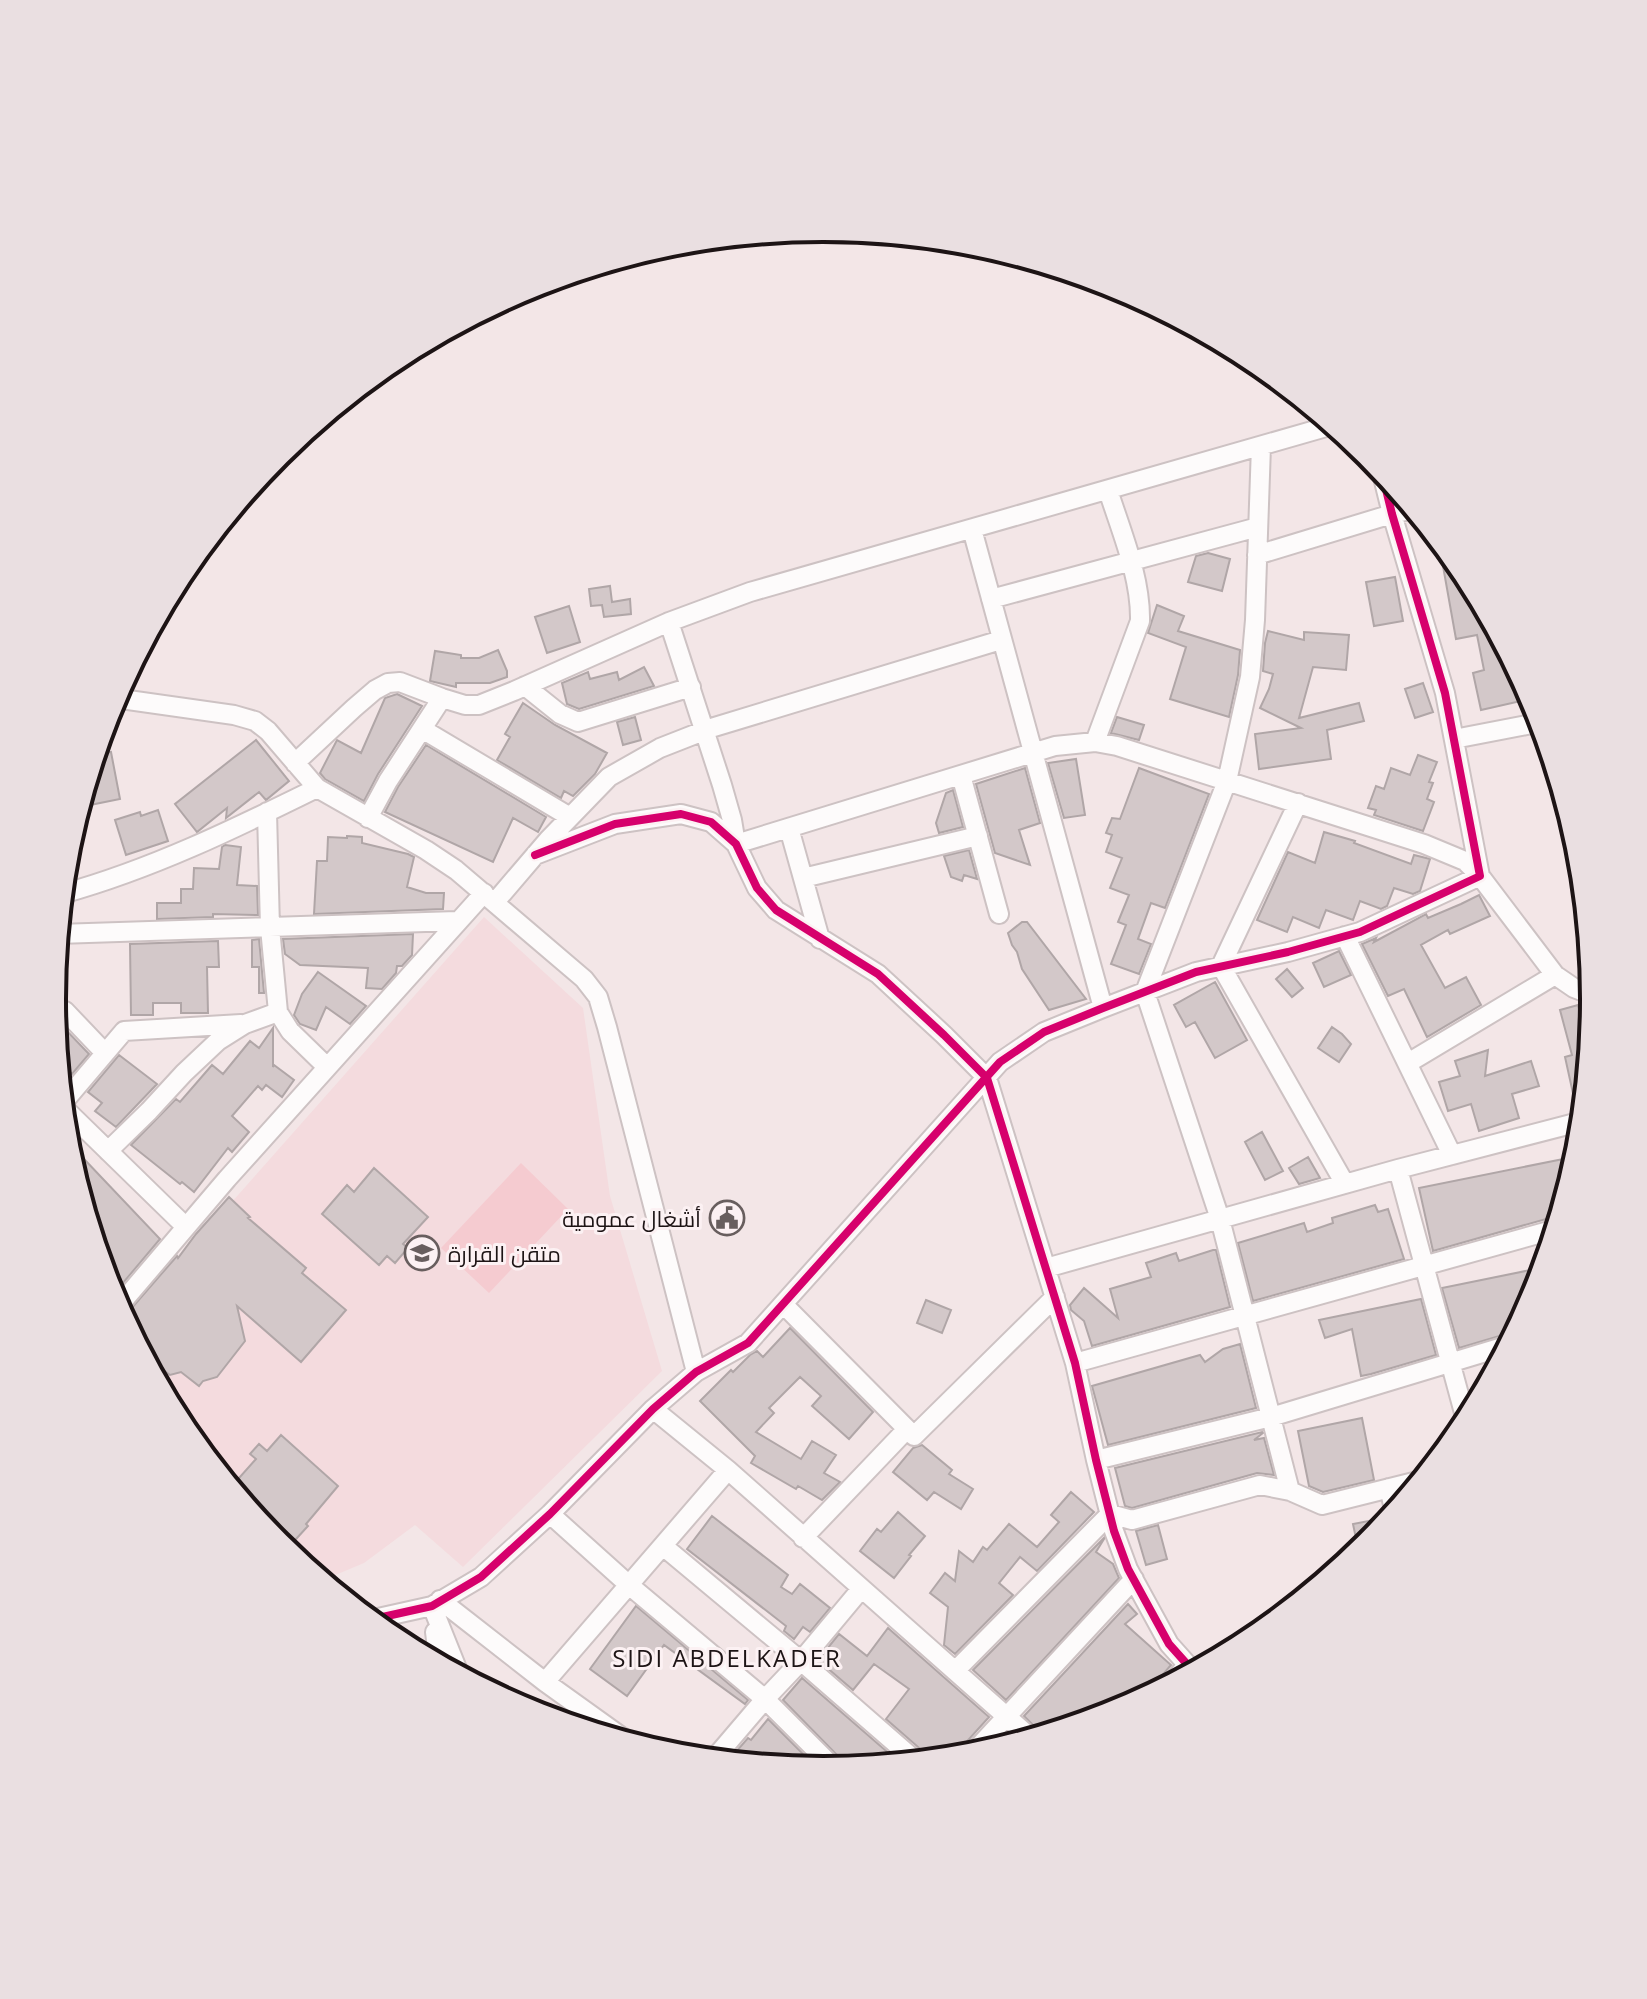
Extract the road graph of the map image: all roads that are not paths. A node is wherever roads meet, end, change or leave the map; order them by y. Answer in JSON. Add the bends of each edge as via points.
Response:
{"nodes":[{"id":1,"x":1321,"y":428,"type":"edge"},
{"id":2,"x":1261,"y":446,"type":"junction"},
{"id":3,"x":1108,"y":490,"type":"junction"},
{"id":4,"x":1387,"y":494,"type":"edge"},
{"id":5,"x":1402,"y":512,"type":"edge"},
{"id":6,"x":1392,"y":514,"type":"junction"},
{"id":7,"x":1258,"y":527,"type":"junction"},
{"id":8,"x":972,"y":529,"type":"junction"},
{"id":9,"x":1257,"y":555,"type":"junction"},
{"id":10,"x":1130,"y":561,"type":"junction"},
{"id":11,"x":991,"y":599,"type":"junction"},
{"id":12,"x":669,"y":622,"type":"junction"},
{"id":13,"x":1001,"y":640,"type":"junction"},
{"id":14,"x":525,"y":686,"type":"junction"},
{"id":15,"x":691,"y":687,"type":"junction"},
{"id":16,"x":442,"y":698,"type":"junction"},
{"id":17,"x":128,"y":700,"type":"edge"},
{"id":18,"x":1529,"y":725,"type":"edge"},
{"id":19,"x":422,"y":729,"type":"junction"},
{"id":20,"x":705,"y":731,"type":"junction"},
{"id":21,"x":1454,"y":739,"type":"junction"},
{"id":22,"x":1095,"y":742,"type":"junction"},
{"id":23,"x":1034,"y":752,"type":"junction"},
{"id":24,"x":295,"y":763,"type":"junction"},
{"id":25,"x":961,"y":775,"type":"junction"},
{"id":26,"x":1227,"y":781,"type":"junction"},
{"id":27,"x":317,"y":788,"type":"junction"},
{"id":28,"x":1298,"y":803,"type":"junction"},
{"id":29,"x":267,"y":812,"type":"junction"},
{"id":30,"x":570,"y":817,"type":"junction"},
{"id":31,"x":368,"y":818,"type":"junction"},
{"id":32,"x":789,"y":828,"type":"junction"},
{"id":33,"x":978,"y":836,"type":"junction"},
{"id":34,"x":736,"y":844,"type":"junction"},
{"id":35,"x":535,"y":855,"type":"junction"},
{"id":36,"x":1480,"y":876,"type":"junction"},
{"id":37,"x":803,"y":878,"type":"junction"},
{"id":38,"x":73,"y":893,"type":"edge"},
{"id":39,"x":490,"y":898,"type":"junction"},
{"id":40,"x":999,"y":914,"type":"dead end"},
{"id":41,"x":457,"y":921,"type":"junction"},
{"id":42,"x":270,"y":928,"type":"junction"},
{"id":43,"x":69,"y":934,"type":"edge"},
{"id":44,"x":1345,"y":936,"type":"junction"},
{"id":45,"x":820,"y":939,"type":"junction"},
{"id":46,"x":1221,"y":966,"type":"junction"},
{"id":47,"x":1555,"y":975,"type":"junction"},
{"id":48,"x":1581,"y":991,"type":"edge"},
{"id":49,"x":1145,"y":992,"type":"junction"},
{"id":50,"x":1103,"y":1008,"type":"junction"},
{"id":51,"x":278,"y":1012,"type":"junction"},
{"id":52,"x":67,"y":1013,"type":"edge"},
{"id":53,"x":245,"y":1024,"type":"junction"},
{"id":54,"x":105,"y":1053,"type":"junction"},
{"id":55,"x":1408,"y":1063,"type":"junction"},
{"id":56,"x":327,"y":1067,"type":"junction"},
{"id":57,"x":987,"y":1078,"type":"junction"},
{"id":58,"x":72,"y":1093,"type":"edge"},
{"id":59,"x":76,"y":1119,"type":"edge"},
{"id":60,"x":1570,"y":1124,"type":"edge"},
{"id":61,"x":108,"y":1151,"type":"junction"},
{"id":62,"x":1452,"y":1155,"type":"junction"},
{"id":63,"x":1398,"y":1169,"type":"junction"},
{"id":64,"x":1345,"y":1184,"type":"junction"},
{"id":65,"x":1220,"y":1219,"type":"junction"},
{"id":66,"x":186,"y":1227,"type":"junction"},
{"id":67,"x":1544,"y":1232,"type":"edge"},
{"id":68,"x":1425,"y":1267,"type":"junction"},
{"id":69,"x":1046,"y":1268,"type":"junction"},
{"id":70,"x":127,"y":1296,"type":"edge"},
{"id":71,"x":1055,"y":1297,"type":"junction"},
{"id":72,"x":784,"y":1305,"type":"junction"},
{"id":73,"x":1245,"y":1316,"type":"junction"},
{"id":74,"x":1496,"y":1349,"type":"edge"},
{"id":75,"x":1450,"y":1362,"type":"junction"},
{"id":76,"x":1075,"y":1363,"type":"junction"},
{"id":77,"x":696,"y":1372,"type":"junction"},
{"id":78,"x":1462,"y":1406,"type":"edge"},
{"id":79,"x":653,"y":1409,"type":"junction"},
{"id":80,"x":1271,"y":1417,"type":"junction"},
{"id":81,"x":907,"y":1429,"type":"junction"},
{"id":82,"x":1096,"y":1460,"type":"junction"},
{"id":83,"x":728,"y":1470,"type":"junction"},
{"id":84,"x":1405,"y":1484,"type":"edge"},
{"id":85,"x":1389,"y":1488,"type":"junction"},
{"id":86,"x":1290,"y":1491,"type":"junction"},
{"id":87,"x":1392,"y":1500,"type":"edge"},
{"id":88,"x":550,"y":1514,"type":"junction"},
{"id":89,"x":1110,"y":1514,"type":"junction"},
{"id":90,"x":803,"y":1538,"type":"junction"},
{"id":91,"x":663,"y":1546,"type":"junction"},
{"id":92,"x":1134,"y":1579,"type":"junction"},
{"id":93,"x":629,"y":1585,"type":"junction"},
{"id":94,"x":861,"y":1589,"type":"junction"},
{"id":95,"x":436,"y":1603,"type":"junction"},
{"id":96,"x":385,"y":1616,"type":"edge"},
{"id":97,"x":438,"y":1652,"type":"edge"},
{"id":98,"x":455,"y":1661,"type":"edge"},
{"id":99,"x":801,"y":1661,"type":"junction"},
{"id":100,"x":1187,"y":1664,"type":"edge"},
{"id":101,"x":955,"y":1671,"type":"junction"},
{"id":102,"x":545,"y":1682,"type":"junction"},
{"id":103,"x":765,"y":1699,"type":"junction"},
{"id":104,"x":1006,"y":1716,"type":"junction"},
{"id":105,"x":604,"y":1724,"type":"edge"},
{"id":106,"x":1022,"y":1730,"type":"edge"},
{"id":107,"x":985,"y":1739,"type":"edge"},
{"id":108,"x":721,"y":1750,"type":"edge"},
{"id":109,"x":906,"y":1752,"type":"edge"},
{"id":110,"x":823,"y":1757,"type":"edge"}],
"edges":[{"from":1,"to":2,"type":"street"},
{"from":2,"to":3,"type":"street"},
{"from":2,"to":7,"type":"street"},
{"from":3,"to":8,"type":"street"},
{"from":3,"to":10,"type":"street"},
{"from":4,"to":6,"type":"street"},
{"from":5,"to":6,"type":"street"},
{"from":6,"to":9,"type":"street"},
{"from":6,"to":21,"type":"street"},
{"from":7,"to":9,"type":"street"},
{"from":7,"to":10,"type":"street"},
{"from":8,"to":11,"type":"street"},
{"from":8,"to":12,"type":"street","via":[[750,592]]},
{"from":9,"to":26,"type":"street","via":[[1250,677]]},
{"from":10,"to":11,"type":"street"},
{"from":10,"to":22,"type":"street","via":[[1140,621]]},
{"from":11,"to":13,"type":"street"},
{"from":12,"to":14,"type":"street"},
{"from":12,"to":15,"type":"street"},
{"from":13,"to":20,"type":"street"},
{"from":13,"to":23,"type":"street"},
{"from":14,"to":15,"type":"street","via":[[578,722]]},
{"from":14,"to":16,"type":"street","via":[[479,705]]},
{"from":15,"to":20,"type":"street"},
{"from":16,"to":19,"type":"street"},
{"from":16,"to":24,"type":"street","via":[[400,682],[388,683]]},
{"from":17,"to":24,"type":"street","via":[[255,721]]},
{"from":18,"to":21,"type":"street"},
{"from":19,"to":30,"type":"street"},
{"from":19,"to":31,"type":"street"},
{"from":20,"to":30,"type":"street","via":[[660,748],[609,777]]},
{"from":20,"to":34,"type":"street"},
{"from":21,"to":36,"type":"street"},
{"from":22,"to":23,"type":"street"},
{"from":22,"to":26,"type":"street"},
{"from":23,"to":25,"type":"street"},
{"from":23,"to":50,"type":"street"},
{"from":24,"to":27,"type":"street"},
{"from":25,"to":32,"type":"street"},
{"from":25,"to":33,"type":"street"},
{"from":26,"to":28,"type":"street"},
{"from":26,"to":49,"type":"street"},
{"from":27,"to":29,"type":"street"},
{"from":27,"to":31,"type":"street"},
{"from":28,"to":36,"type":"street","via":[[1424,844],[1465,861]]},
{"from":28,"to":46,"type":"street"},
{"from":29,"to":38,"type":"street"},
{"from":29,"to":42,"type":"street"},
{"from":30,"to":35,"type":"street"},
{"from":31,"to":39,"type":"street","via":[[426,850]]},
{"from":32,"to":34,"type":"street"},
{"from":32,"to":37,"type":"street"},
{"from":33,"to":37,"type":"street"},
{"from":33,"to":40,"type":"street"},
{"from":34,"to":35,"type":"street","via":[[711,822],[681,814],[615,824]]},
{"from":34,"to":45,"type":"street","via":[[757,888],[776,910]]},
{"from":35,"to":39,"type":"street"},
{"from":36,"to":44,"type":"street"},
{"from":36,"to":47,"type":"street"},
{"from":37,"to":45,"type":"street"},
{"from":39,"to":41,"type":"street"},
{"from":39,"to":77,"type":"street","via":[[598,997]]},
{"from":41,"to":42,"type":"street"},
{"from":41,"to":56,"type":"street"},
{"from":42,"to":43,"type":"street"},
{"from":42,"to":51,"type":"street"},
{"from":44,"to":46,"type":"street"},
{"from":44,"to":55,"type":"street"},
{"from":45,"to":57,"type":"street","via":[[878,974]]},
{"from":46,"to":49,"type":"street"},
{"from":46,"to":64,"type":"street"},
{"from":47,"to":48,"type":"street"},
{"from":47,"to":55,"type":"street"},
{"from":49,"to":50,"type":"street"},
{"from":49,"to":65,"type":"street"},
{"from":50,"to":57,"type":"street","via":[[1044,1032],[1000,1062]]},
{"from":51,"to":53,"type":"street"},
{"from":51,"to":56,"type":"street"},
{"from":52,"to":54,"type":"street"},
{"from":53,"to":54,"type":"street","via":[[124,1031]]},
{"from":53,"to":61,"type":"street","via":[[218,1041]]},
{"from":54,"to":58,"type":"street"},
{"from":55,"to":62,"type":"street"},
{"from":56,"to":66,"type":"street"},
{"from":57,"to":69,"type":"street"},
{"from":57,"to":72,"type":"street"},
{"from":59,"to":61,"type":"street"},
{"from":60,"to":62,"type":"street"},
{"from":61,"to":66,"type":"street"},
{"from":62,"to":63,"type":"street"},
{"from":63,"to":64,"type":"street"},
{"from":63,"to":68,"type":"street"},
{"from":64,"to":65,"type":"street"},
{"from":65,"to":69,"type":"street"},
{"from":65,"to":73,"type":"street"},
{"from":66,"to":70,"type":"street"},
{"from":67,"to":68,"type":"street"},
{"from":68,"to":73,"type":"street"},
{"from":68,"to":75,"type":"street"},
{"from":69,"to":71,"type":"street"},
{"from":71,"to":76,"type":"street"},
{"from":71,"to":81,"type":"street","via":[[914,1436]]},
{"from":72,"to":77,"type":"street","via":[[748,1343]]},
{"from":72,"to":81,"type":"street"},
{"from":73,"to":76,"type":"street"},
{"from":73,"to":80,"type":"street"},
{"from":74,"to":75,"type":"street"},
{"from":75,"to":78,"type":"street"},
{"from":75,"to":80,"type":"street"},
{"from":76,"to":82,"type":"street"},
{"from":77,"to":79,"type":"street"},
{"from":79,"to":83,"type":"street"},
{"from":79,"to":88,"type":"street"},
{"from":80,"to":82,"type":"street"},
{"from":80,"to":86,"type":"street"},
{"from":81,"to":90,"type":"street"},
{"from":82,"to":89,"type":"street"},
{"from":83,"to":90,"type":"street"},
{"from":83,"to":91,"type":"street"},
{"from":84,"to":85,"type":"street"},
{"from":85,"to":86,"type":"street","via":[[1322,1505]]},
{"from":85,"to":87,"type":"street"},
{"from":86,"to":89,"type":"street","via":[[1260,1485],[1132,1520]]},
{"from":88,"to":93,"type":"street"},
{"from":88,"to":95,"type":"street","via":[[481,1577]]},
{"from":89,"to":92,"type":"street"},
{"from":89,"to":101,"type":"street"},
{"from":90,"to":94,"type":"street"},
{"from":91,"to":93,"type":"street"},
{"from":91,"to":99,"type":"street"},
{"from":92,"to":100,"type":"street","via":[[1169,1644]]},
{"from":92,"to":104,"type":"street"},
{"from":93,"to":102,"type":"street"},
{"from":93,"to":103,"type":"street"},
{"from":94,"to":99,"type":"street"},
{"from":94,"to":101,"type":"street"},
{"from":95,"to":96,"type":"street"},
{"from":95,"to":97,"type":"street"},
{"from":95,"to":98,"type":"street"},
{"from":95,"to":102,"type":"street"},
{"from":99,"to":103,"type":"street"},
{"from":99,"to":109,"type":"street"},
{"from":101,"to":104,"type":"street"},
{"from":102,"to":105,"type":"street"},
{"from":103,"to":108,"type":"street"},
{"from":103,"to":110,"type":"street"},
{"from":104,"to":106,"type":"street"},
{"from":104,"to":107,"type":"street"}]}
